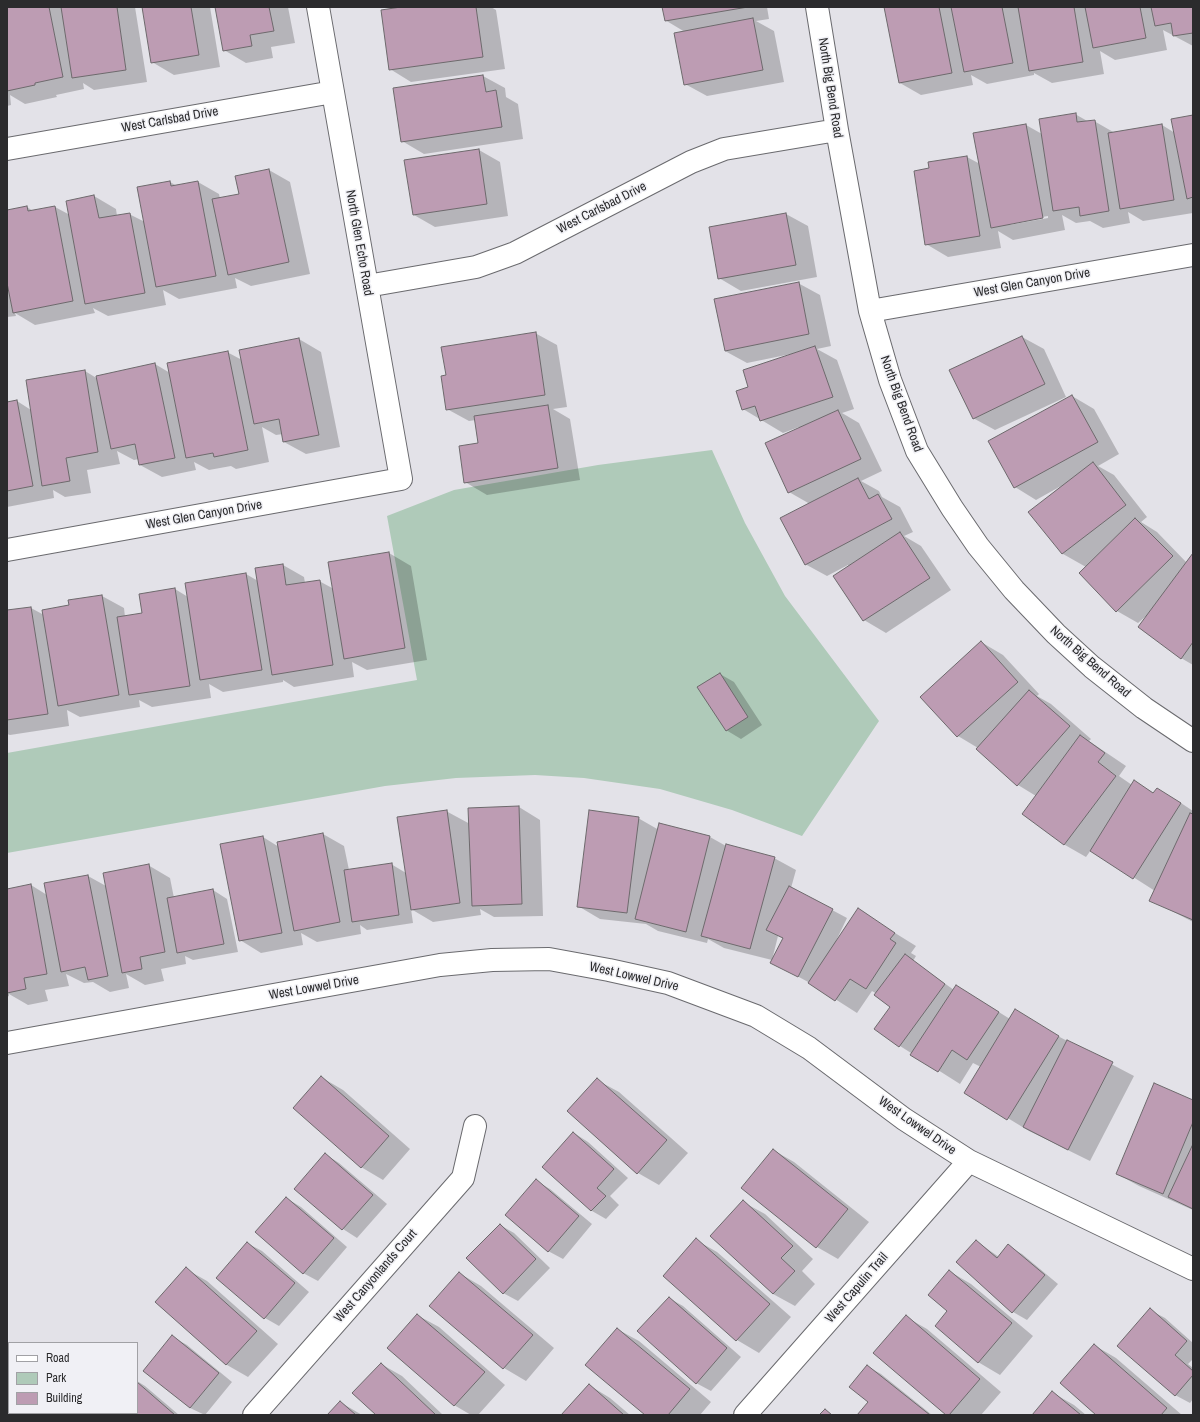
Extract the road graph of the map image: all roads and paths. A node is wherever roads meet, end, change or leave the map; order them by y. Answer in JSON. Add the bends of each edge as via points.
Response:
{"nodes":[{"id":1,"x":318,"y":7,"type":"edge"},
{"id":2,"x":817,"y":7,"type":"edge"},
{"id":3,"x":333,"y":92,"type":"junction"},
{"id":4,"x":837,"y":130,"type":"junction"},
{"id":5,"x":7,"y":149,"type":"edge"},
{"id":6,"x":1193,"y":254,"type":"edge"},
{"id":7,"x":367,"y":286,"type":"junction"},
{"id":8,"x":870,"y":311,"type":"junction"},
{"id":9,"x":401,"y":479,"type":"joint"},
{"id":10,"x":7,"y":550,"type":"edge"},
{"id":11,"x":1193,"y":741,"type":"edge"},
{"id":12,"x":7,"y":1043,"type":"edge"},
{"id":13,"x":475,"y":1126,"type":"dead end"},
{"id":14,"x":968,"y":1162,"type":"junction"},
{"id":15,"x":1193,"y":1269,"type":"edge"},
{"id":16,"x":254,"y":1415,"type":"edge"},
{"id":17,"x":745,"y":1415,"type":"edge"}],
"edges":[{"from":1,"to":3,"type":"street","name":"North Glen Echo Road"},
{"from":2,"to":4,"type":"street","name":"North Big Bend Road"},
{"from":3,"to":5,"type":"street","name":"West Carlsbad Drive"},
{"from":3,"to":7,"type":"street","name":"North Glen Echo Road"},
{"from":4,"to":7,"type":"street","name":"West Carlsbad Drive","via":[[724,149],[691,162],[515,253],[476,267]]},
{"from":4,"to":8,"type":"street","name":"North Big Bend Road"},
{"from":6,"to":8,"type":"street","name":"West Glen Canyon Drive"},
{"from":7,"to":9,"type":"street","name":"North Glen Echo Road"},
{"from":8,"to":11,"type":"street","name":"North Big Bend Road","via":[[890,380],[917,451],[978,546],[1014,590],[1092,667],[1144,708]]},
{"from":9,"to":10,"type":"street","name":"West Glen Canyon Drive"},
{"from":12,"to":14,"type":"street","name":"West Lowwel Drive","via":[[440,965],[492,960],[550,959],[668,982],[756,1016],[809,1048],[904,1119]]},
{"from":13,"to":16,"type":"street","name":"West Canyonlands Court","via":[[463,1178]]},
{"from":14,"to":15,"type":"street","name":"West Lowwel Drive"},
{"from":14,"to":17,"type":"street","name":"West Capulin Trail"}]}
